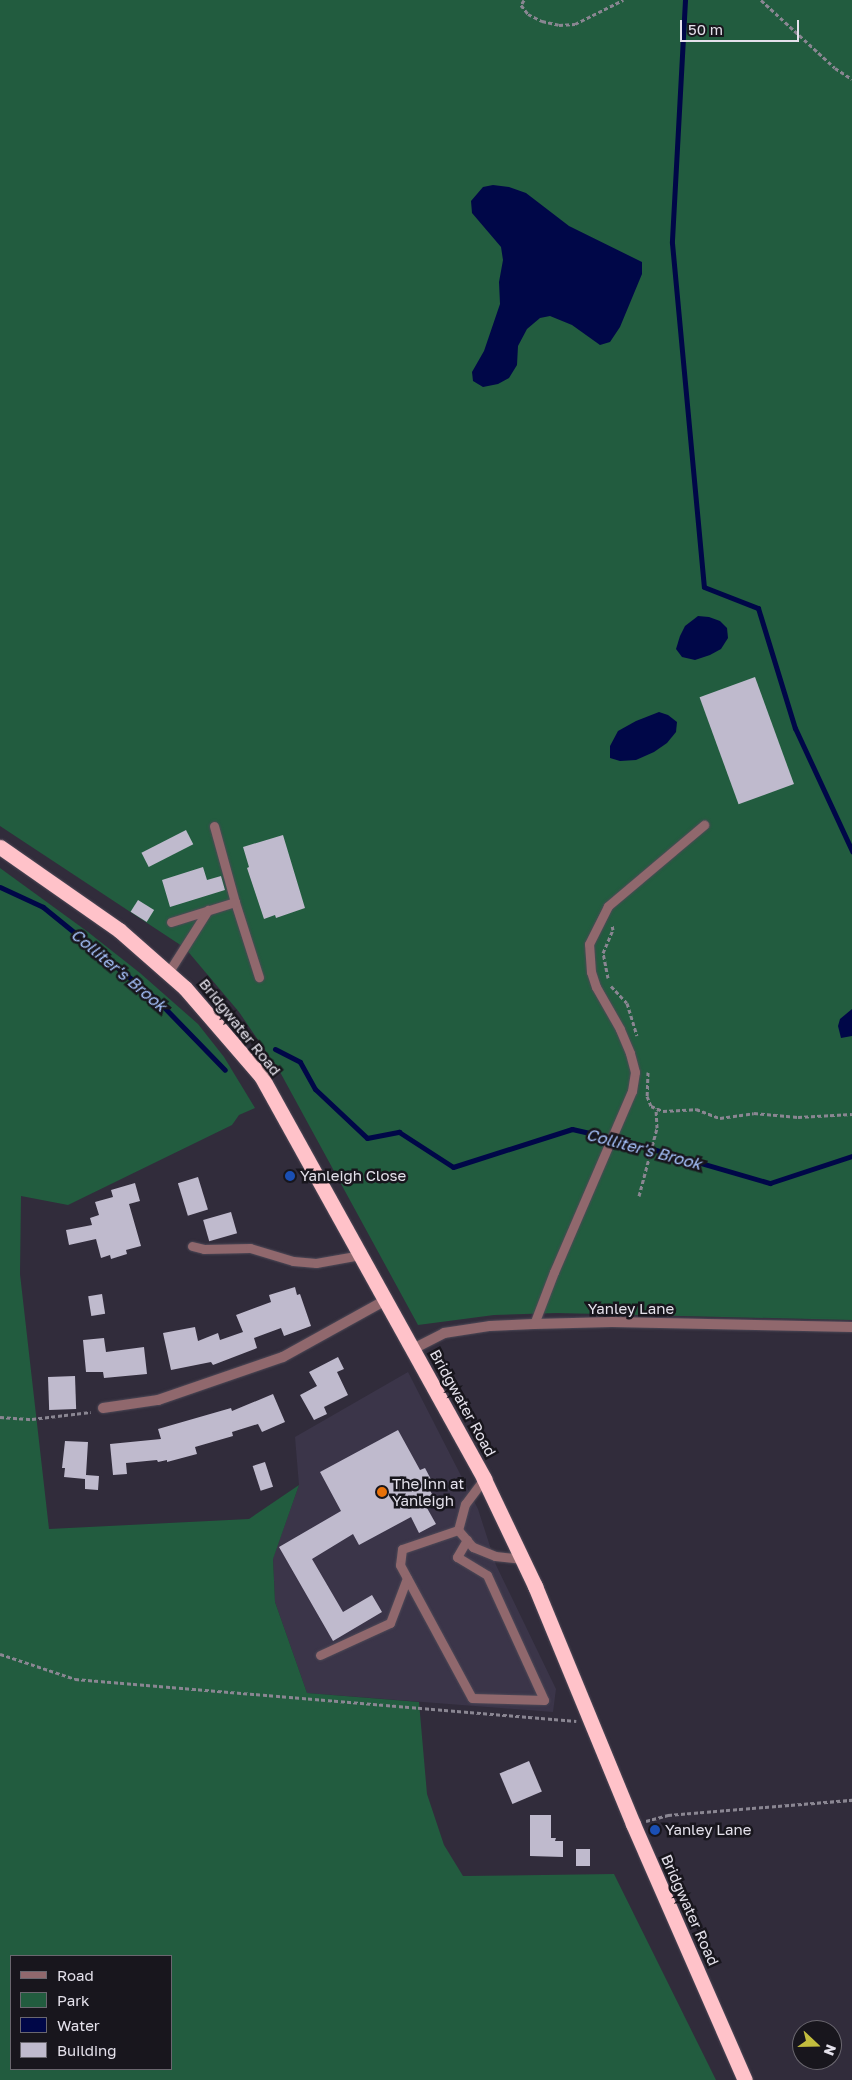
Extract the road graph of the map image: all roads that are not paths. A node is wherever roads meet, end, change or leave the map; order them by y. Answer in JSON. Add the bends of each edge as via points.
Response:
{"nodes":[{"id":1,"x":704,"y":824,"type":"dead end"},
{"id":2,"x":214,"y":826,"type":"dead end"},
{"id":3,"x":0,"y":847,"type":"edge"},
{"id":4,"x":235,"y":902,"type":"junction"},
{"id":5,"x":208,"y":910,"type":"junction"},
{"id":6,"x":171,"y":922,"type":"dead end"},
{"id":7,"x":168,"y":973,"type":"junction"},
{"id":8,"x":259,"y":976,"type":"dead end"},
{"id":9,"x":192,"y":1246,"type":"dead end"},
{"id":10,"x":361,"y":1255,"type":"junction"},
{"id":11,"x":386,"y":1300,"type":"junction"},
{"id":12,"x":534,"y":1324,"type":"junction"},
{"id":13,"x":852,"y":1328,"type":"edge"},
{"id":14,"x":413,"y":1349,"type":"junction"},
{"id":15,"x":103,"y":1408,"type":"road end"},
{"id":16,"x":484,"y":1478,"type":"junction"},
{"id":17,"x":458,"y":1530,"type":"junction"},
{"id":18,"x":467,"y":1540,"type":"junction"},
{"id":19,"x":523,"y":1559,"type":"junction"},
{"id":20,"x":407,"y":1578,"type":"junction"},
{"id":21,"x":320,"y":1655,"type":"dead end"},
{"id":22,"x":745,"y":2080,"type":"edge"}],
"edges":[{"from":1,"to":12,"type":"lane","via":[[608,906],[589,944],[591,972],[596,987],[620,1028],[635,1072],[632,1091],[620,1121]]},
{"from":2,"to":4,"type":"lane"},
{"from":3,"to":7,"type":"highway","name":"Bridgwater Road","via":[[119,930]]},
{"from":4,"to":5,"type":"lane"},
{"from":4,"to":8,"type":"lane"},
{"from":5,"to":6,"type":"lane"},
{"from":5,"to":7,"type":"lane"},
{"from":7,"to":10,"type":"highway","name":"Bridgwater Road","via":[[186,988],[261,1076]]},
{"from":9,"to":10,"type":"lane","via":[[204,1249],[250,1248],[293,1261],[316,1263]]},
{"from":10,"to":11,"type":"highway","name":"Bridgwater Road"},
{"from":11,"to":14,"type":"highway","name":"Bridgwater Road"},
{"from":11,"to":15,"type":"street","via":[[283,1357],[158,1400]]},
{"from":12,"to":13,"type":"street","name":"Yanley Lane","via":[[612,1322]]},
{"from":12,"to":14,"type":"street","name":"Yanley Lane","via":[[444,1333]]},
{"from":14,"to":16,"type":"highway","name":"Bridgwater Road"},
{"from":16,"to":17,"type":"lane","via":[[465,1504]]},
{"from":16,"to":19,"type":"highway","name":"Bridgwater Road"},
{"from":17,"to":18,"type":"lane"},
{"from":17,"to":20,"type":"lane","via":[[402,1549],[400,1565]]},
{"from":18,"to":19,"type":"lane","via":[[473,1547],[494,1556]]},
{"from":18,"to":20,"type":"lane","via":[[457,1557],[487,1575],[544,1700],[472,1698]]},
{"from":19,"to":22,"type":"highway","name":"Bridgwater Road","via":[[633,1824]]},
{"from":20,"to":21,"type":"lane","via":[[390,1623]]}]}
